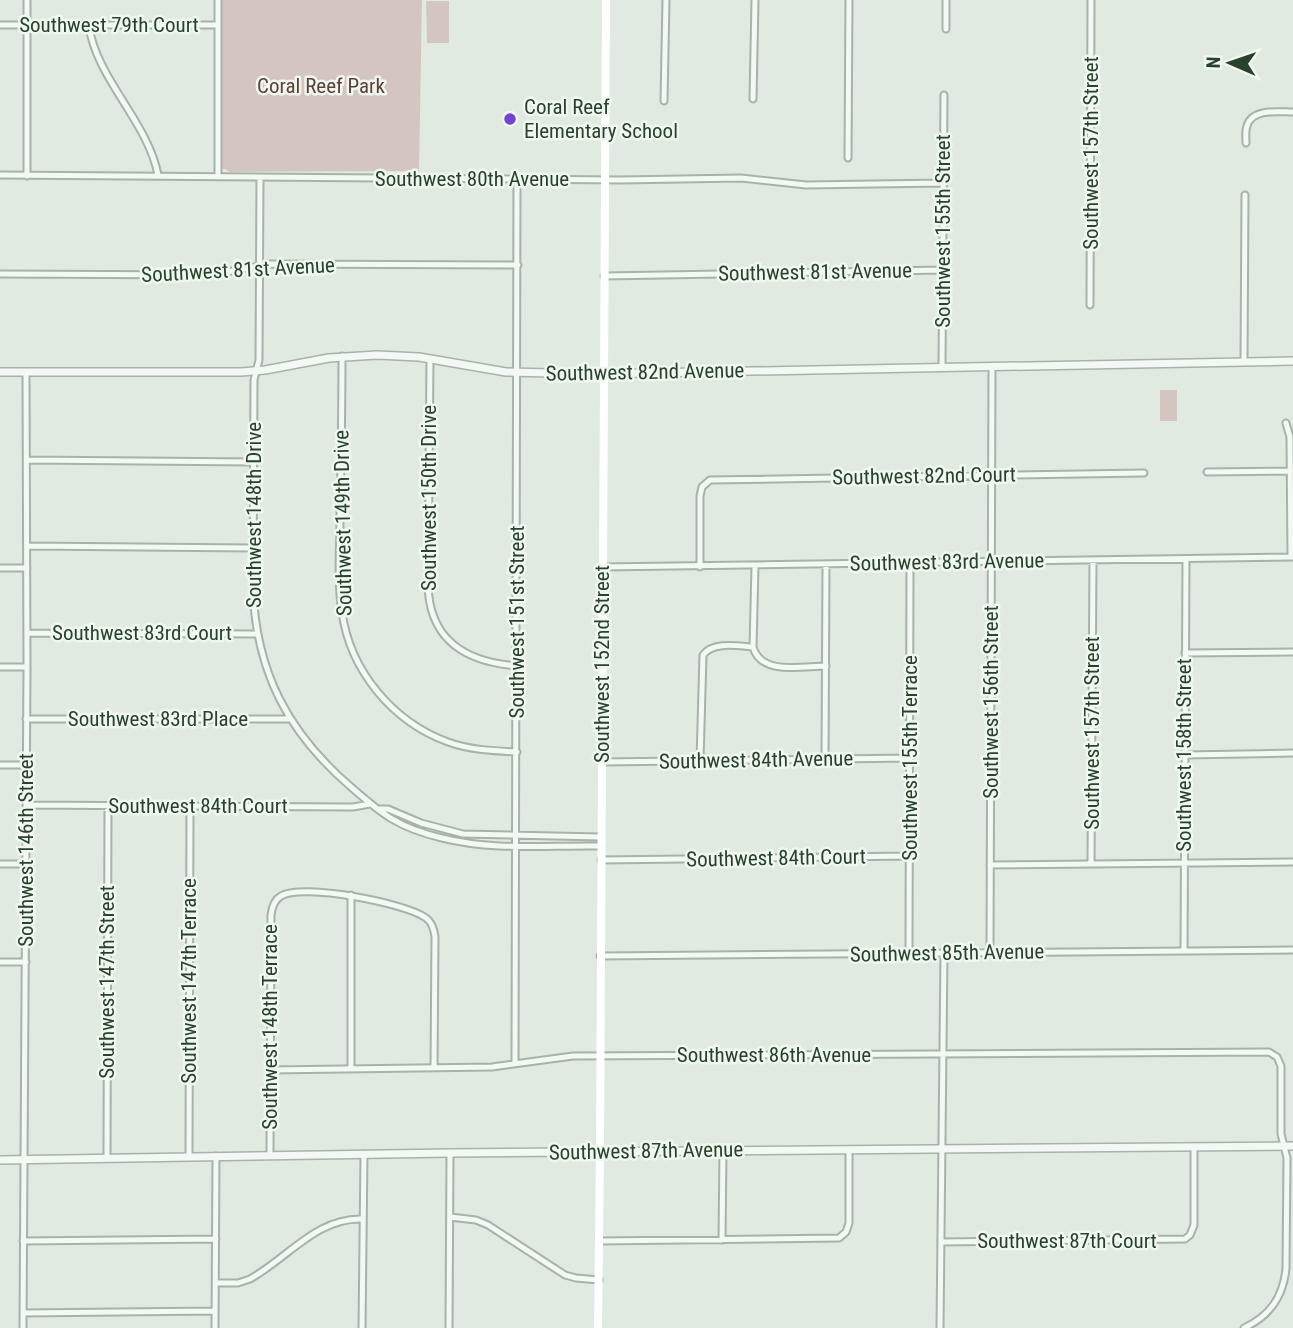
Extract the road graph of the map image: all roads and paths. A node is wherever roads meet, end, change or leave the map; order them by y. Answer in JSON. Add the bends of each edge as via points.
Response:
{"nodes":[{"id":1,"x":27,"y":0,"type":"edge"},
{"id":2,"x":218,"y":0,"type":"edge"},
{"id":3,"x":606,"y":0,"type":"edge"},
{"id":4,"x":665,"y":0,"type":"edge"},
{"id":5,"x":755,"y":0,"type":"edge"},
{"id":6,"x":849,"y":0,"type":"edge"},
{"id":7,"x":946,"y":0,"type":"edge"},
{"id":8,"x":1091,"y":0,"type":"edge"},
{"id":9,"x":0,"y":25,"type":"edge"},
{"id":10,"x":27,"y":25,"type":"junction"},
{"id":11,"x":218,"y":25,"type":"junction"},
{"id":12,"x":89,"y":26,"type":"junction"},
{"id":13,"x":946,"y":29,"type":"dead end"},
{"id":14,"x":944,"y":96,"type":"dead end"},
{"id":15,"x":753,"y":99,"type":"dead end"},
{"id":16,"x":664,"y":101,"type":"dead end"},
{"id":17,"x":1293,"y":112,"type":"edge"},
{"id":18,"x":1246,"y":143,"type":"dead end"},
{"id":19,"x":848,"y":158,"type":"dead end"},
{"id":20,"x":0,"y":175,"type":"edge"},
{"id":21,"x":158,"y":175,"type":"junction"},
{"id":22,"x":27,"y":176,"type":"junction"},
{"id":23,"x":218,"y":177,"type":"junction"},
{"id":24,"x":260,"y":178,"type":"junction"},
{"id":25,"x":517,"y":179,"type":"junction"},
{"id":26,"x":604,"y":179,"type":"junction"},
{"id":27,"x":943,"y":183,"type":"junction"},
{"id":28,"x":1245,"y":195,"type":"dead end"},
{"id":29,"x":518,"y":265,"type":"junction"},
{"id":30,"x":260,"y":266,"type":"junction"},
{"id":31,"x":943,"y":270,"type":"junction"},
{"id":32,"x":0,"y":275,"type":"edge"},
{"id":33,"x":604,"y":276,"type":"junction"},
{"id":34,"x":1090,"y":305,"type":"dead end"},
{"id":35,"x":342,"y":356,"type":"junction"},
{"id":36,"x":430,"y":359,"type":"junction"},
{"id":37,"x":1293,"y":360,"type":"edge"},
{"id":38,"x":1244,"y":362,"type":"junction"},
{"id":39,"x":942,"y":367,"type":"junction"},
{"id":40,"x":992,"y":367,"type":"junction"},
{"id":41,"x":257,"y":370,"type":"junction"},
{"id":42,"x":0,"y":372,"type":"edge"},
{"id":43,"x":26,"y":372,"type":"junction"},
{"id":44,"x":517,"y":373,"type":"junction"},
{"id":45,"x":604,"y":374,"type":"junction"},
{"id":46,"x":1286,"y":422,"type":"dead end"},
{"id":47,"x":27,"y":460,"type":"junction"},
{"id":48,"x":254,"y":462,"type":"junction"},
{"id":49,"x":1207,"y":471,"type":"dead end"},
{"id":50,"x":1291,"y":471,"type":"junction"},
{"id":51,"x":1144,"y":473,"type":"dead end"},
{"id":52,"x":992,"y":475,"type":"junction"},
{"id":53,"x":27,"y":546,"type":"junction"},
{"id":54,"x":253,"y":548,"type":"junction"},
{"id":55,"x":1292,"y":557,"type":"edge"},
{"id":56,"x":1186,"y":559,"type":"junction"},
{"id":57,"x":1093,"y":561,"type":"junction"},
{"id":58,"x":992,"y":562,"type":"junction"},
{"id":59,"x":910,"y":563,"type":"junction"},
{"id":60,"x":826,"y":564,"type":"junction"},
{"id":61,"x":700,"y":566,"type":"junction"},
{"id":62,"x":755,"y":566,"type":"junction"},
{"id":63,"x":602,"y":567,"type":"junction"},
{"id":64,"x":0,"y":568,"type":"edge"},
{"id":65,"x":27,"y":568,"type":"junction"},
{"id":66,"x":27,"y":633,"type":"junction"},
{"id":67,"x":257,"y":634,"type":"junction"},
{"id":68,"x":753,"y":647,"type":"junction"},
{"id":69,"x":1293,"y":652,"type":"edge"},
{"id":70,"x":1185,"y":653,"type":"junction"},
{"id":71,"x":517,"y":666,"type":"junction"},
{"id":72,"x":826,"y":666,"type":"junction"},
{"id":73,"x":0,"y":667,"type":"edge"},
{"id":74,"x":27,"y":667,"type":"junction"},
{"id":75,"x":26,"y":719,"type":"junction"},
{"id":76,"x":290,"y":719,"type":"junction"},
{"id":77,"x":517,"y":752,"type":"junction"},
{"id":78,"x":1293,"y":753,"type":"edge"},
{"id":79,"x":1185,"y":755,"type":"junction"},
{"id":80,"x":910,"y":758,"type":"junction"},
{"id":81,"x":825,"y":759,"type":"junction"},
{"id":82,"x":700,"y":761,"type":"junction"},
{"id":83,"x":601,"y":762,"type":"junction"},
{"id":84,"x":0,"y":765,"type":"edge"},
{"id":85,"x":26,"y":765,"type":"junction"},
{"id":86,"x":26,"y":804,"type":"junction"},
{"id":87,"x":370,"y":804,"type":"junction"},
{"id":88,"x":108,"y":805,"type":"junction"},
{"id":89,"x":190,"y":806,"type":"junction"},
{"id":90,"x":378,"y":809,"type":"junction"},
{"id":91,"x":516,"y":836,"type":"junction"},
{"id":92,"x":601,"y":842,"type":"junction"},
{"id":93,"x":516,"y":846,"type":"junction"},
{"id":94,"x":909,"y":856,"type":"junction"},
{"id":95,"x":601,"y":860,"type":"junction"},
{"id":96,"x":1293,"y":862,"type":"edge"},
{"id":97,"x":1184,"y":863,"type":"junction"},
{"id":98,"x":0,"y":864,"type":"edge"},
{"id":99,"x":26,"y":864,"type":"junction"},
{"id":100,"x":1091,"y":864,"type":"junction"},
{"id":101,"x":990,"y":865,"type":"junction"},
{"id":102,"x":351,"y":895,"type":"junction"},
{"id":103,"x":1293,"y":950,"type":"edge"},
{"id":104,"x":1184,"y":951,"type":"junction"},
{"id":105,"x":944,"y":953,"type":"junction"},
{"id":106,"x":990,"y":953,"type":"junction"},
{"id":107,"x":909,"y":954,"type":"junction"},
{"id":108,"x":600,"y":956,"type":"junction"},
{"id":109,"x":0,"y":962,"type":"edge"},
{"id":110,"x":26,"y":962,"type":"junction"},
{"id":111,"x":943,"y":1054,"type":"junction"},
{"id":112,"x":600,"y":1056,"type":"junction"},
{"id":113,"x":515,"y":1064,"type":"junction"},
{"id":114,"x":434,"y":1068,"type":"junction"},
{"id":115,"x":351,"y":1069,"type":"junction"},
{"id":116,"x":270,"y":1070,"type":"junction"},
{"id":117,"x":1283,"y":1146,"type":"junction"},
{"id":118,"x":1293,"y":1146,"type":"edge"},
{"id":119,"x":1194,"y":1147,"type":"junction"},
{"id":120,"x":942,"y":1149,"type":"junction"},
{"id":121,"x":723,"y":1150,"type":"junction"},
{"id":122,"x":849,"y":1150,"type":"junction"},
{"id":123,"x":600,"y":1152,"type":"junction"},
{"id":124,"x":450,"y":1153,"type":"junction"},
{"id":125,"x":364,"y":1154,"type":"junction"},
{"id":126,"x":270,"y":1155,"type":"junction"},
{"id":127,"x":216,"y":1156,"type":"junction"},
{"id":128,"x":189,"y":1157,"type":"junction"},
{"id":129,"x":107,"y":1158,"type":"junction"},
{"id":130,"x":0,"y":1160,"type":"edge"},
{"id":131,"x":24,"y":1160,"type":"junction"},
{"id":132,"x":450,"y":1217,"type":"junction"},
{"id":133,"x":363,"y":1219,"type":"junction"},
{"id":134,"x":216,"y":1238,"type":"junction"},
{"id":135,"x":722,"y":1240,"type":"junction"},
{"id":136,"x":23,"y":1241,"type":"junction"},
{"id":137,"x":600,"y":1241,"type":"junction"},
{"id":138,"x":941,"y":1242,"type":"junction"},
{"id":139,"x":599,"y":1280,"type":"junction"},
{"id":140,"x":216,"y":1283,"type":"junction"},
{"id":141,"x":215,"y":1311,"type":"junction"},
{"id":142,"x":23,"y":1313,"type":"junction"},
{"id":143,"x":23,"y":1328,"type":"edge"},
{"id":144,"x":215,"y":1328,"type":"edge"},
{"id":145,"x":362,"y":1328,"type":"edge"},
{"id":146,"x":449,"y":1328,"type":"edge"},
{"id":147,"x":598,"y":1328,"type":"edge"},
{"id":148,"x":940,"y":1328,"type":"edge"},
{"id":149,"x":1244,"y":1328,"type":"edge"}],
"edges":[{"from":1,"to":10,"type":"street"},
{"from":2,"to":11,"type":"street"},
{"from":3,"to":26,"type":"main road","name":"Southwest 152nd Street"},
{"from":4,"to":16,"type":"street"},
{"from":5,"to":15,"type":"street"},
{"from":6,"to":19,"type":"street"},
{"from":7,"to":13,"type":"street"},
{"from":8,"to":34,"type":"street","name":"Southwest 157th Street"},
{"from":9,"to":10,"type":"street","name":"Southwest 79th Court"},
{"from":10,"to":12,"type":"street","name":"Southwest 79th Court"},
{"from":10,"to":22,"type":"street"},
{"from":11,"to":12,"type":"street","name":"Southwest 79th Court"},
{"from":11,"to":23,"type":"street"},
{"from":12,"to":21,"type":"street","via":[[94,48],[148,147]]},
{"from":14,"to":27,"type":"street","name":"Southwest 155th Street"},
{"from":17,"to":18,"type":"street","via":[[1264,112],[1254,117],[1247,125]]},
{"from":20,"to":22,"type":"street","name":"Southwest 80th Avenue"},
{"from":21,"to":22,"type":"street","name":"Southwest 80th Avenue"},
{"from":21,"to":23,"type":"street","name":"Southwest 80th Avenue"},
{"from":23,"to":24,"type":"street","name":"Southwest 80th Avenue"},
{"from":24,"to":25,"type":"street","name":"Southwest 80th Avenue"},
{"from":24,"to":30,"type":"street","name":"Southwest 148th Drive"},
{"from":25,"to":26,"type":"street","name":"Southwest 80th Avenue"},
{"from":25,"to":29,"type":"street","name":"Southwest 151st Street"},
{"from":26,"to":27,"type":"street","name":"Southwest 80th Avenue","via":[[758,178],[806,185]]},
{"from":26,"to":33,"type":"main road","name":"Southwest 152nd Street"},
{"from":27,"to":31,"type":"street","name":"Southwest 155th Street"},
{"from":28,"to":38,"type":"street"},
{"from":29,"to":30,"type":"street","name":"Southwest 81st Avenue"},
{"from":29,"to":44,"type":"street","name":"Southwest 151st Street"},
{"from":30,"to":32,"type":"street","name":"Southwest 81st Avenue","via":[[211,275]]},
{"from":30,"to":41,"type":"street","name":"Southwest 148th Drive"},
{"from":31,"to":33,"type":"street","name":"Southwest 81st Avenue"},
{"from":31,"to":39,"type":"street","name":"Southwest 155th Street"},
{"from":33,"to":45,"type":"main road","name":"Southwest 152nd Street"},
{"from":35,"to":36,"type":"street","name":"Southwest 82nd Avenue"},
{"from":35,"to":41,"type":"street","name":"Southwest 82nd Avenue"},
{"from":35,"to":77,"type":"street","name":"Southwest 149th Drive","via":[[340,586],[344,626],[354,654],[376,691],[424,731],[463,746]]},
{"from":36,"to":44,"type":"street","name":"Southwest 82nd Avenue"},
{"from":36,"to":71,"type":"street","name":"Southwest 150th Drive","via":[[431,613],[445,637],[467,654]]},
{"from":37,"to":38,"type":"street","name":"Southwest 82nd Avenue"},
{"from":38,"to":40,"type":"street","name":"Southwest 82nd Avenue"},
{"from":39,"to":40,"type":"street","name":"Southwest 82nd Avenue"},
{"from":39,"to":45,"type":"street","name":"Southwest 82nd Avenue"},
{"from":40,"to":52,"type":"street","name":"Southwest 156th Street"},
{"from":41,"to":43,"type":"street","name":"Southwest 82nd Avenue"},
{"from":41,"to":48,"type":"street","name":"Southwest 148th Drive"},
{"from":42,"to":43,"type":"street","name":"Southwest 82nd Avenue"},
{"from":43,"to":47,"type":"street","name":"Southwest 146th Street"},
{"from":44,"to":45,"type":"street","name":"Southwest 82nd Avenue"},
{"from":44,"to":71,"type":"street","name":"Southwest 151st Street"},
{"from":45,"to":63,"type":"main road","name":"Southwest 152nd Street"},
{"from":46,"to":50,"type":"street"},
{"from":47,"to":48,"type":"street"},
{"from":47,"to":53,"type":"street","name":"Southwest 146th Street"},
{"from":48,"to":54,"type":"street","name":"Southwest 148th Drive"},
{"from":49,"to":50,"type":"street"},
{"from":50,"to":55,"type":"street"},
{"from":51,"to":52,"type":"street","name":"Southwest 82nd Court"},
{"from":52,"to":58,"type":"street","name":"Southwest 156th Street"},
{"from":52,"to":61,"type":"street","name":"Southwest 82nd Court","via":[[719,479],[704,483]]},
{"from":53,"to":54,"type":"street"},
{"from":53,"to":65,"type":"street","name":"Southwest 146th Street"},
{"from":54,"to":67,"type":"street","name":"Southwest 148th Drive"},
{"from":55,"to":56,"type":"street","name":"Southwest 83rd Avenue"},
{"from":56,"to":57,"type":"street","name":"Southwest 83rd Avenue"},
{"from":56,"to":70,"type":"street","name":"Southwest 158th Street"},
{"from":57,"to":58,"type":"street","name":"Southwest 83rd Avenue"},
{"from":57,"to":100,"type":"street","name":"Southwest 157th Street"},
{"from":58,"to":59,"type":"street","name":"Southwest 83rd Avenue"},
{"from":58,"to":101,"type":"street","name":"Southwest 156th Street"},
{"from":59,"to":60,"type":"street","name":"Southwest 83rd Avenue"},
{"from":59,"to":80,"type":"street","name":"Southwest 155th Terrace"},
{"from":60,"to":62,"type":"street","name":"Southwest 83rd Avenue"},
{"from":60,"to":72,"type":"street"},
{"from":61,"to":62,"type":"street","name":"Southwest 83rd Avenue"},
{"from":61,"to":63,"type":"street","name":"Southwest 83rd Avenue"},
{"from":62,"to":68,"type":"street"},
{"from":63,"to":83,"type":"main road","name":"Southwest 152nd Street"},
{"from":64,"to":65,"type":"street"},
{"from":65,"to":66,"type":"street","name":"Southwest 146th Street"},
{"from":66,"to":67,"type":"street","name":"Southwest 83rd Court"},
{"from":66,"to":74,"type":"street","name":"Southwest 146th Street"},
{"from":67,"to":76,"type":"street","name":"Southwest 148th Drive","via":[[269,677]]},
{"from":68,"to":72,"type":"street","via":[[760,660],[770,665]]},
{"from":68,"to":82,"type":"street","via":[[717,646],[705,651]]},
{"from":69,"to":70,"type":"street"},
{"from":70,"to":79,"type":"street","name":"Southwest 158th Street"},
{"from":71,"to":77,"type":"street","name":"Southwest 151st Street"},
{"from":72,"to":81,"type":"street"},
{"from":73,"to":74,"type":"street"},
{"from":74,"to":75,"type":"street","name":"Southwest 146th Street"},
{"from":75,"to":76,"type":"street","name":"Southwest 83rd Place"},
{"from":75,"to":85,"type":"street","name":"Southwest 146th Street"},
{"from":76,"to":87,"type":"street","name":"Southwest 148th Drive","via":[[317,755]]},
{"from":77,"to":91,"type":"street","name":"Southwest 151st Street"},
{"from":78,"to":79,"type":"street"},
{"from":79,"to":97,"type":"street","name":"Southwest 158th Street"},
{"from":80,"to":81,"type":"street","name":"Southwest 84th Avenue"},
{"from":80,"to":94,"type":"street","name":"Southwest 155th Terrace"},
{"from":81,"to":82,"type":"street","name":"Southwest 84th Avenue"},
{"from":82,"to":83,"type":"street","name":"Southwest 84th Avenue"},
{"from":83,"to":92,"type":"main road","name":"Southwest 152nd Street"},
{"from":84,"to":85,"type":"street"},
{"from":85,"to":86,"type":"street","name":"Southwest 146th Street"},
{"from":86,"to":88,"type":"street","name":"Southwest 84th Court"},
{"from":86,"to":99,"type":"street","name":"Southwest 146th Street"},
{"from":87,"to":89,"type":"street","name":"Southwest 84th Court"},
{"from":87,"to":90,"type":"street","name":"Southwest 148th Drive"},
{"from":88,"to":89,"type":"street","name":"Southwest 84th Court"},
{"from":88,"to":129,"type":"street","name":"Southwest 147th Street"},
{"from":89,"to":128,"type":"street","name":"Southwest 147th Terrace"},
{"from":90,"to":91,"type":"street","via":[[463,834]]},
{"from":90,"to":93,"type":"street","via":[[392,820],[439,838]]},
{"from":91,"to":92,"type":"street"},
{"from":91,"to":93,"type":"street","name":"Southwest 151st Street"},
{"from":92,"to":93,"type":"street"},
{"from":92,"to":95,"type":"main road","name":"Southwest 152nd Street"},
{"from":93,"to":113,"type":"street","name":"Southwest 151st Street"},
{"from":94,"to":95,"type":"street","name":"Southwest 84th Court"},
{"from":94,"to":107,"type":"street","name":"Southwest 155th Terrace"},
{"from":95,"to":108,"type":"main road","name":"Southwest 152nd Street"},
{"from":96,"to":97,"type":"street"},
{"from":97,"to":100,"type":"street"},
{"from":97,"to":104,"type":"street","name":"Southwest 158th Street"},
{"from":98,"to":99,"type":"street"},
{"from":99,"to":110,"type":"street","name":"Southwest 146th Street"},
{"from":100,"to":101,"type":"street"},
{"from":101,"to":106,"type":"street","name":"Southwest 156th Street"},
{"from":102,"to":114,"type":"street","via":[[411,911],[427,918],[433,927]]},
{"from":102,"to":115,"type":"street"},
{"from":102,"to":116,"type":"street","name":"Southwest 148th Terrace","via":[[292,893],[276,900],[270,922]]},
{"from":103,"to":104,"type":"street","name":"Southwest 85th Avenue"},
{"from":104,"to":106,"type":"street","name":"Southwest 85th Avenue"},
{"from":105,"to":106,"type":"street","name":"Southwest 85th Avenue"},
{"from":105,"to":107,"type":"street","name":"Southwest 85th Avenue"},
{"from":105,"to":111,"type":"street"},
{"from":107,"to":108,"type":"street","name":"Southwest 85th Avenue"},
{"from":108,"to":112,"type":"main road","name":"Southwest 152nd Street"},
{"from":109,"to":110,"type":"street"},
{"from":110,"to":131,"type":"street","name":"Southwest 146th Street"},
{"from":111,"to":112,"type":"street","name":"Southwest 86th Avenue"},
{"from":111,"to":117,"type":"street","name":"Southwest 86th Avenue","via":[[1269,1052],[1281,1066]]},
{"from":111,"to":120,"type":"street"},
{"from":112,"to":113,"type":"street","name":"Southwest 86th Avenue"},
{"from":112,"to":123,"type":"main road","name":"Southwest 152nd Street"},
{"from":113,"to":114,"type":"street","name":"Southwest 86th Avenue"},
{"from":114,"to":115,"type":"street","name":"Southwest 86th Avenue"},
{"from":115,"to":116,"type":"street","name":"Southwest 86th Avenue"},
{"from":116,"to":126,"type":"street","name":"Southwest 148th Terrace"},
{"from":117,"to":118,"type":"street","name":"Southwest 87th Avenue"},
{"from":117,"to":119,"type":"street","name":"Southwest 87th Avenue"},
{"from":117,"to":149,"type":"street","via":[[1287,1158],[1286,1269],[1281,1294],[1267,1313]]},
{"from":119,"to":120,"type":"street","name":"Southwest 87th Avenue"},
{"from":119,"to":138,"type":"street","name":"Southwest 87th Court","via":[[1195,1221],[1185,1239]]},
{"from":120,"to":122,"type":"street","name":"Southwest 87th Avenue"},
{"from":120,"to":138,"type":"street"},
{"from":121,"to":122,"type":"street","name":"Southwest 87th Avenue"},
{"from":121,"to":123,"type":"street","name":"Southwest 87th Avenue"},
{"from":121,"to":135,"type":"street"},
{"from":122,"to":135,"type":"street","via":[[849,1218],[844,1236]]},
{"from":123,"to":124,"type":"street","name":"Southwest 87th Avenue"},
{"from":123,"to":137,"type":"main road","name":"Southwest 152nd Street"},
{"from":124,"to":125,"type":"street","name":"Southwest 87th Avenue"},
{"from":124,"to":132,"type":"street"},
{"from":125,"to":126,"type":"street","name":"Southwest 87th Avenue"},
{"from":125,"to":133,"type":"street"},
{"from":126,"to":127,"type":"street","name":"Southwest 87th Avenue"},
{"from":127,"to":128,"type":"street","name":"Southwest 87th Avenue"},
{"from":127,"to":134,"type":"street"},
{"from":128,"to":129,"type":"street","name":"Southwest 87th Avenue"},
{"from":129,"to":131,"type":"street","name":"Southwest 87th Avenue"},
{"from":130,"to":131,"type":"street","name":"Southwest 87th Avenue"},
{"from":131,"to":136,"type":"street","name":"Southwest 146th Street"},
{"from":132,"to":139,"type":"street","via":[[488,1225],[565,1275]]},
{"from":132,"to":146,"type":"street"},
{"from":133,"to":140,"type":"street","via":[[326,1225],[250,1279]]},
{"from":133,"to":145,"type":"street"},
{"from":134,"to":136,"type":"street"},
{"from":134,"to":140,"type":"street"},
{"from":135,"to":137,"type":"street"},
{"from":136,"to":142,"type":"street","name":"Southwest 146th Street"},
{"from":137,"to":139,"type":"main road","name":"Southwest 152nd Street"},
{"from":138,"to":148,"type":"street"},
{"from":139,"to":147,"type":"main road","name":"Southwest 152nd Street"},
{"from":140,"to":141,"type":"street"},
{"from":141,"to":142,"type":"street"},
{"from":141,"to":144,"type":"street"},
{"from":142,"to":143,"type":"street","name":"Southwest 146th Street"}]}
